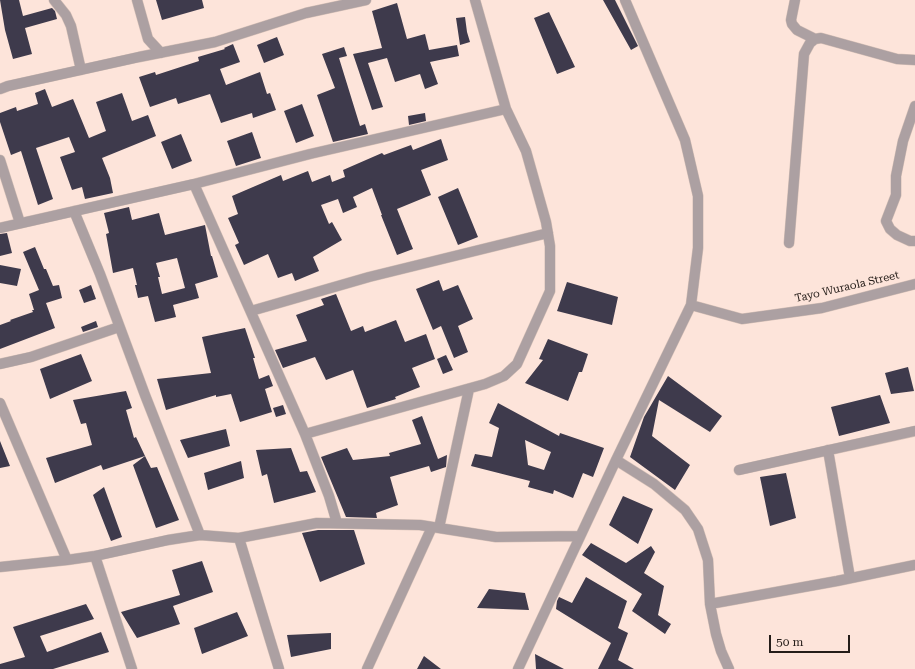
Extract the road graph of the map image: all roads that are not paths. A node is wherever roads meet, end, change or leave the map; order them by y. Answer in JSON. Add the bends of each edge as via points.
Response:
{"nodes":[{"id":1,"x":54,"y":0,"type":"edge"},
{"id":2,"x":137,"y":0,"type":"edge"},
{"id":3,"x":366,"y":0,"type":"edge"},
{"id":4,"x":475,"y":0,"type":"edge"},
{"id":5,"x":625,"y":0,"type":"edge"},
{"id":6,"x":794,"y":0,"type":"edge"},
{"id":7,"x":148,"y":39,"type":"junction"},
{"id":8,"x":814,"y":39,"type":"junction"},
{"id":9,"x":161,"y":53,"type":"junction"},
{"id":10,"x":139,"y":57,"type":"junction"},
{"id":11,"x":915,"y":60,"type":"edge"},
{"id":12,"x":81,"y":70,"type":"junction"},
{"id":13,"x":0,"y":89,"type":"edge"},
{"id":14,"x":915,"y":106,"type":"edge"},
{"id":15,"x":506,"y":109,"type":"junction"},
{"id":16,"x":0,"y":160,"type":"edge"},
{"id":17,"x":194,"y":184,"type":"junction"},
{"id":18,"x":74,"y":211,"type":"junction"},
{"id":19,"x":20,"y":223,"type":"junction"},
{"id":20,"x":0,"y":228,"type":"edge"},
{"id":21,"x":548,"y":233,"type":"junction"},
{"id":22,"x":915,"y":241,"type":"edge"},
{"id":23,"x":789,"y":243,"type":"dead end"},
{"id":24,"x":915,"y":284,"type":"edge"},
{"id":25,"x":691,"y":305,"type":"junction"},
{"id":26,"x":251,"y":311,"type":"junction"},
{"id":27,"x":119,"y":327,"type":"junction"},
{"id":28,"x":0,"y":364,"type":"edge"},
{"id":29,"x":469,"y":389,"type":"junction"},
{"id":30,"x":0,"y":403,"type":"edge"},
{"id":31,"x":915,"y":431,"type":"edge"},
{"id":32,"x":305,"y":434,"type":"junction"},
{"id":33,"x":828,"y":450,"type":"junction"},
{"id":34,"x":616,"y":460,"type":"junction"},
{"id":35,"x":739,"y":470,"type":"dead end"},
{"id":36,"x":337,"y":523,"type":"junction"},
{"id":37,"x":436,"y":528,"type":"junction"},
{"id":38,"x":200,"y":535,"type":"junction"},
{"id":39,"x":580,"y":536,"type":"junction"},
{"id":40,"x":239,"y":538,"type":"junction"},
{"id":41,"x":94,"y":556,"type":"junction"},
{"id":42,"x":67,"y":560,"type":"junction"},
{"id":43,"x":915,"y":565,"type":"edge"},
{"id":44,"x":0,"y":567,"type":"edge"},
{"id":45,"x":850,"y":578,"type":"junction"},
{"id":46,"x":710,"y":604,"type":"junction"},
{"id":47,"x":132,"y":669,"type":"edge"},
{"id":48,"x":279,"y":669,"type":"edge"},
{"id":49,"x":367,"y":669,"type":"edge"},
{"id":50,"x":518,"y":669,"type":"edge"},
{"id":51,"x":729,"y":669,"type":"edge"}],
"edges":[{"from":1,"to":12,"type":"street","via":[[71,26]]},
{"from":2,"to":7,"type":"street"},
{"from":3,"to":9,"type":"street","via":[[306,12],[215,42]]},
{"from":4,"to":15,"type":"street"},
{"from":5,"to":25,"type":"street","via":[[685,140],[698,196],[698,248]]},
{"from":6,"to":8,"type":"street","via":[[792,24],[796,30]]},
{"from":7,"to":9,"type":"street"},
{"from":7,"to":10,"type":"street"},
{"from":8,"to":11,"type":"street","via":[[821,38],[897,59]]},
{"from":8,"to":23,"type":"street","via":[[804,54]]},
{"from":9,"to":10,"type":"street"},
{"from":10,"to":12,"type":"street"},
{"from":12,"to":13,"type":"street"},
{"from":14,"to":22,"type":"street","via":[[896,176],[896,195],[886,221],[897,235]]},
{"from":15,"to":17,"type":"street","via":[[318,152]]},
{"from":15,"to":21,"type":"street","via":[[526,151]]},
{"from":16,"to":19,"type":"street"},
{"from":17,"to":18,"type":"street"},
{"from":17,"to":26,"type":"street"},
{"from":18,"to":19,"type":"street"},
{"from":18,"to":27,"type":"street"},
{"from":19,"to":20,"type":"street"},
{"from":21,"to":26,"type":"street","via":[[369,277]]},
{"from":21,"to":29,"type":"street","via":[[550,291],[517,364],[504,376]]},
{"from":24,"to":25,"type":"street","name":"Tayo Wuraola Street","via":[[822,308],[742,319]]},
{"from":25,"to":34,"type":"street"},
{"from":26,"to":32,"type":"street"},
{"from":27,"to":28,"type":"street","via":[[31,357]]},
{"from":27,"to":38,"type":"street"},
{"from":29,"to":32,"type":"street"},
{"from":29,"to":37,"type":"street"},
{"from":30,"to":42,"type":"street"},
{"from":31,"to":33,"type":"street"},
{"from":32,"to":36,"type":"street"},
{"from":33,"to":35,"type":"street"},
{"from":33,"to":45,"type":"street"},
{"from":34,"to":39,"type":"street"},
{"from":34,"to":46,"type":"street","via":[[654,484],[685,510],[698,529],[708,560]]},
{"from":36,"to":37,"type":"street","via":[[420,525]]},
{"from":36,"to":40,"type":"street","via":[[317,523]]},
{"from":37,"to":39,"type":"street","via":[[496,537]]},
{"from":37,"to":49,"type":"street"},
{"from":38,"to":40,"type":"street"},
{"from":38,"to":41,"type":"street"},
{"from":39,"to":50,"type":"street"},
{"from":40,"to":48,"type":"street"},
{"from":41,"to":42,"type":"street"},
{"from":41,"to":47,"type":"street"},
{"from":42,"to":44,"type":"street"},
{"from":43,"to":45,"type":"street"},
{"from":45,"to":46,"type":"street"},
{"from":46,"to":51,"type":"street","via":[[721,651]]}]}
